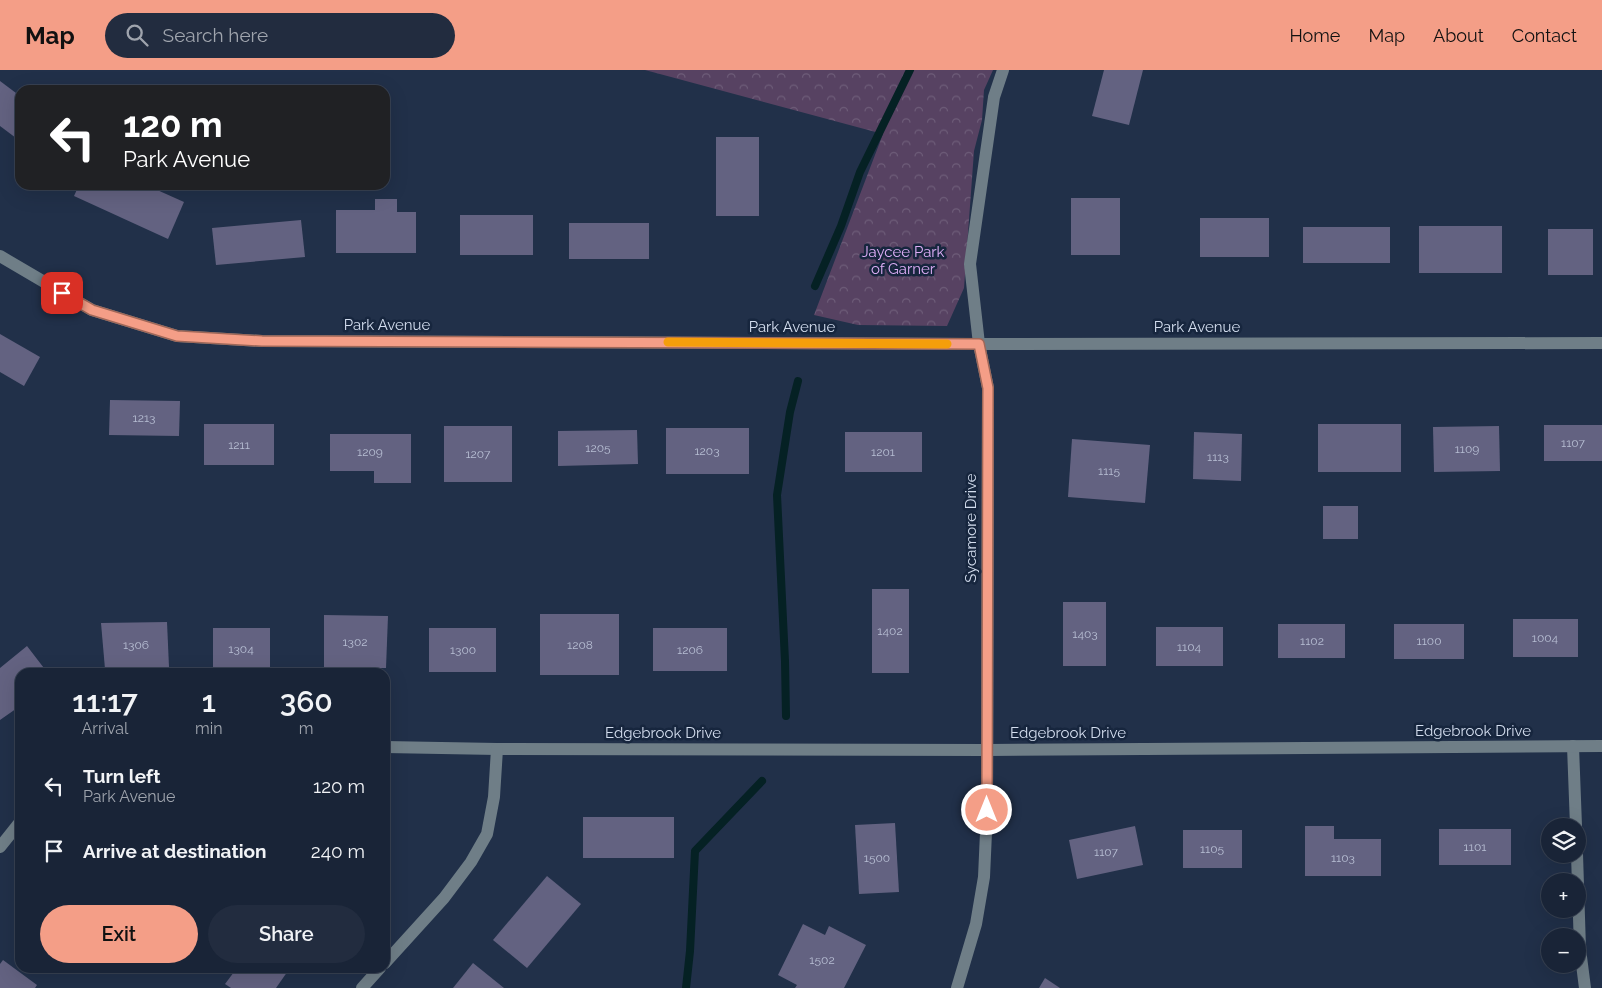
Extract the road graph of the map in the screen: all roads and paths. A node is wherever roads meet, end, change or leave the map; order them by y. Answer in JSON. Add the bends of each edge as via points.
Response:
{"nodes":[{"id":1,"x":1004,"y":70,"type":"edge"},
{"id":2,"x":0,"y":256,"type":"edge"},
{"id":3,"x":1602,"y":343,"type":"edge"},
{"id":4,"x":979,"y":344,"type":"junction"},
{"id":5,"x":1573,"y":746,"type":"junction"},
{"id":6,"x":1602,"y":746,"type":"edge"},
{"id":7,"x":390,"y":747,"type":"edge"},
{"id":8,"x":497,"y":749,"type":"junction"},
{"id":9,"x":986,"y":750,"type":"junction"},
{"id":10,"x":1576,"y":818,"type":"edge"},
{"id":11,"x":15,"y":828,"type":"edge"},
{"id":12,"x":0,"y":847,"type":"edge"},
{"id":13,"x":1577,"y":863,"type":"edge"},
{"id":14,"x":390,"y":957,"type":"edge"},
{"id":15,"x":376,"y":973,"type":"edge"},
{"id":16,"x":362,"y":988,"type":"edge"},
{"id":17,"x":957,"y":988,"type":"edge"},
{"id":18,"x":1584,"y":988,"type":"edge"}],
"edges":[{"from":1,"to":4,"type":"street","name":"Sycamore Drive","via":[[994,97],[970,264]]},
{"from":2,"to":4,"type":"street","name":"Park Avenue","via":[[92,310],[177,336],[272,341]]},
{"from":3,"to":4,"type":"street","name":"Park Avenue"},
{"from":4,"to":9,"type":"street","name":"Sycamore Drive","via":[[988,388]]},
{"from":5,"to":6,"type":"street","name":"Edgebrook Drive"},
{"from":5,"to":9,"type":"street","name":"Edgebrook Drive"},
{"from":5,"to":10,"type":"street"},
{"from":7,"to":8,"type":"street","name":"Edgebrook Drive"},
{"from":8,"to":9,"type":"street","name":"Edgebrook Drive"},
{"from":8,"to":14,"type":"street","via":[[494,797],[487,834],[444,898]]},
{"from":9,"to":17,"type":"street","name":"Sycamore Drive","via":[[984,877],[976,924]]},
{"from":11,"to":12,"type":"street"},
{"from":13,"to":18,"type":"street"},
{"from":15,"to":16,"type":"street"}]}
